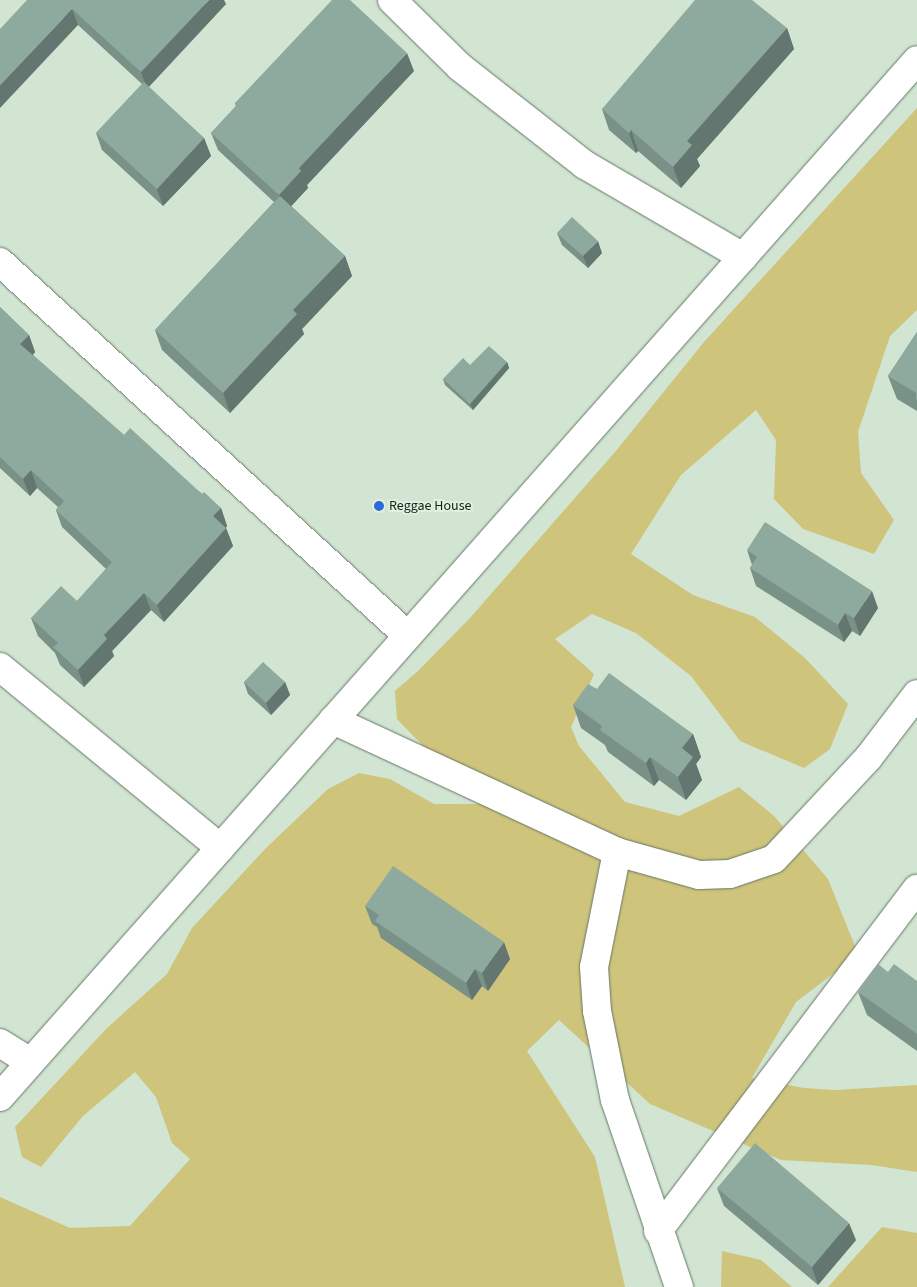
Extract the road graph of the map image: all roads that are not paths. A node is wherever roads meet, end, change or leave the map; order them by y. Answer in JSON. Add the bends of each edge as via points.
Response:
{"nodes":[{"id":1,"x":392,"y":0,"type":"edge"},
{"id":2,"x":917,"y":60,"type":"edge"},
{"id":3,"x":743,"y":257,"type":"junction"},
{"id":4,"x":0,"y":262,"type":"edge"},
{"id":5,"x":408,"y":636,"type":"junction"},
{"id":6,"x":0,"y":667,"type":"edge"},
{"id":7,"x":917,"y":694,"type":"edge"},
{"id":8,"x":333,"y":720,"type":"junction"},
{"id":9,"x":220,"y":848,"type":"junction"},
{"id":10,"x":617,"y":852,"type":"junction"},
{"id":11,"x":917,"y":889,"type":"edge"},
{"id":12,"x":0,"y":1043,"type":"edge"},
{"id":13,"x":31,"y":1062,"type":"junction"},
{"id":14,"x":0,"y":1097,"type":"edge"},
{"id":15,"x":658,"y":1231,"type":"junction"},
{"id":16,"x":679,"y":1287,"type":"edge"}],
"edges":[{"from":1,"to":3,"type":"street","via":[[460,67],[585,165]]},
{"from":2,"to":3,"type":"street"},
{"from":3,"to":5,"type":"street"},
{"from":4,"to":5,"type":"street"},
{"from":5,"to":8,"type":"street"},
{"from":6,"to":9,"type":"street"},
{"from":7,"to":10,"type":"street","via":[[869,757],[774,859],[730,874],[699,875]]},
{"from":8,"to":9,"type":"street"},
{"from":8,"to":10,"type":"street"},
{"from":9,"to":13,"type":"street"},
{"from":10,"to":15,"type":"street","via":[[594,967],[597,1011],[614,1100]]},
{"from":11,"to":15,"type":"street"},
{"from":12,"to":13,"type":"street"},
{"from":13,"to":14,"type":"street"},
{"from":15,"to":16,"type":"street"}]}
